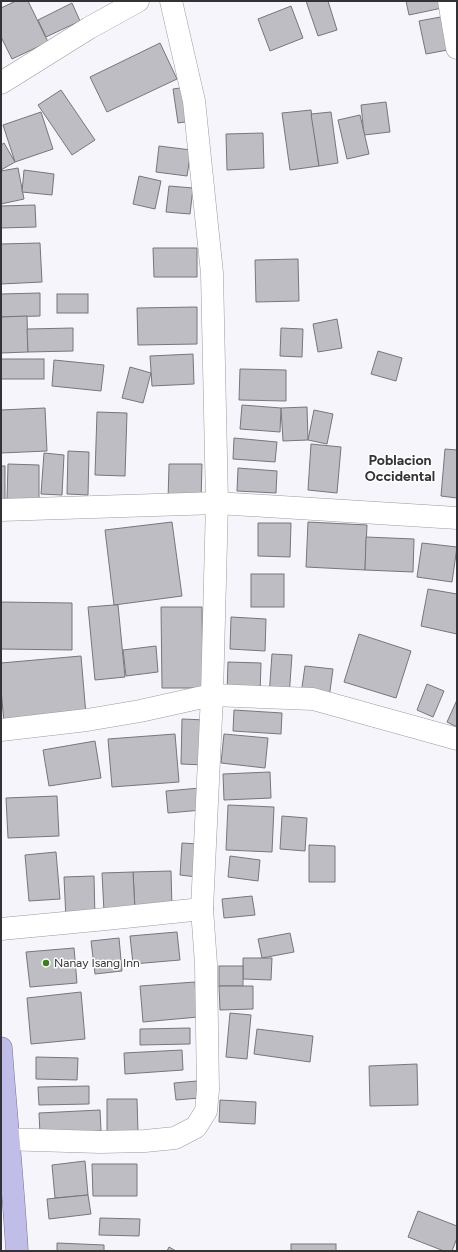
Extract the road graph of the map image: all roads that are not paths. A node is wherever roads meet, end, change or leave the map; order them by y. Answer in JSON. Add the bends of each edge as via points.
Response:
{"nodes":[{"id":1,"x":138,"y":1,"type":"edge"},
{"id":2,"x":171,"y":1,"type":"edge"},
{"id":3,"x":448,"y":1,"type":"edge"},
{"id":4,"x":457,"y":48,"type":"edge"},
{"id":5,"x":1,"y":83,"type":"edge"},
{"id":6,"x":217,"y":503,"type":"junction"},
{"id":7,"x":1,"y":510,"type":"edge"},
{"id":8,"x":457,"y":518,"type":"edge"},
{"id":9,"x":212,"y":695,"type":"junction"},
{"id":10,"x":1,"y":730,"type":"edge"},
{"id":11,"x":457,"y":739,"type":"edge"},
{"id":12,"x":202,"y":909,"type":"junction"},
{"id":13,"x":1,"y":929,"type":"edge"},
{"id":14,"x":1,"y":1048,"type":"edge"},
{"id":15,"x":5,"y":1139,"type":"edge"},
{"id":16,"x":17,"y":1251,"type":"edge"}],
"edges":[{"from":1,"to":5,"type":"street"},
{"from":2,"to":6,"type":"street","via":[[194,100],[212,273]]},
{"from":3,"to":4,"type":"street"},
{"from":6,"to":7,"type":"street"},
{"from":6,"to":8,"type":"street"},
{"from":6,"to":9,"type":"street"},
{"from":9,"to":10,"type":"street","via":[[87,720]]},
{"from":9,"to":11,"type":"street","via":[[314,699]]},
{"from":9,"to":12,"type":"street"},
{"from":12,"to":13,"type":"street"},
{"from":12,"to":15,"type":"street","via":[[206,964],[208,1090],[206,1111],[196,1126],[175,1138],[145,1141]]},
{"from":14,"to":15,"type":"main road"},
{"from":15,"to":16,"type":"main road","via":[[12,1174]]}]}
